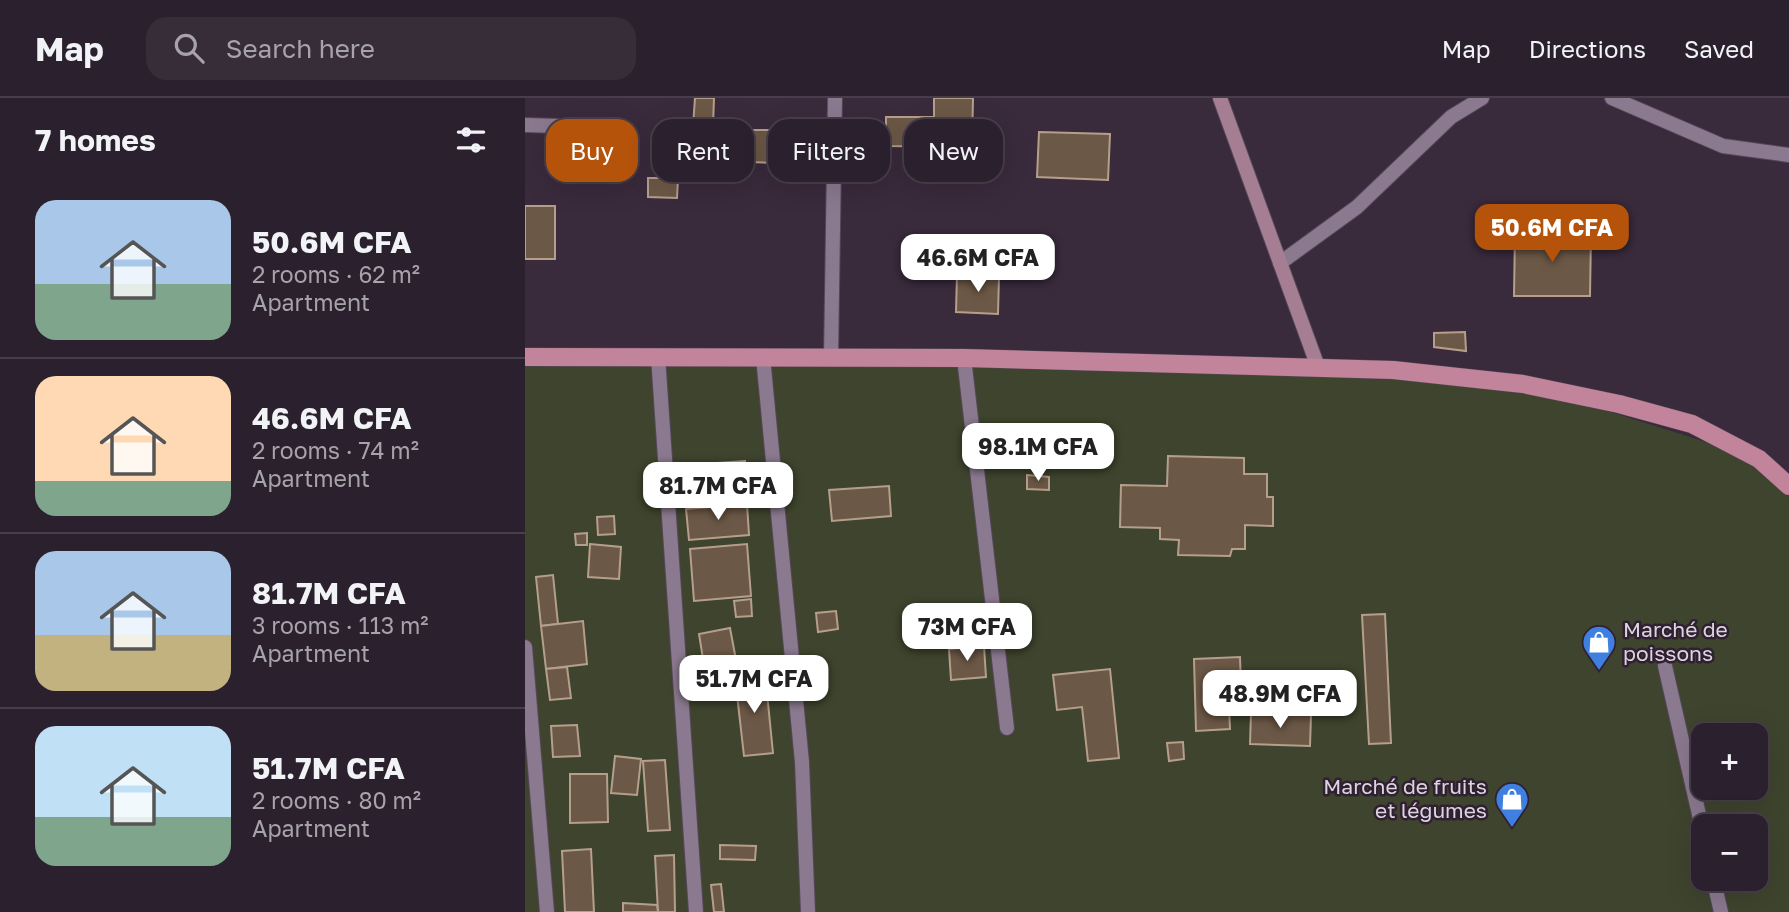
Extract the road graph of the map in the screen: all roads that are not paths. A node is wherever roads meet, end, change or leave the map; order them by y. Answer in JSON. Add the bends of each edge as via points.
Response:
{"nodes":[{"id":1,"x":835,"y":98,"type":"edge"},
{"id":2,"x":1220,"y":98,"type":"edge"},
{"id":3,"x":1482,"y":98,"type":"edge"},
{"id":4,"x":1612,"y":98,"type":"edge"},
{"id":5,"x":525,"y":125,"type":"edge"},
{"id":6,"x":546,"y":126,"type":"edge"},
{"id":7,"x":1789,"y":155,"type":"edge"},
{"id":8,"x":1280,"y":263,"type":"junction"},
{"id":9,"x":659,"y":356,"type":"junction"},
{"id":10,"x":525,"y":357,"type":"edge"},
{"id":11,"x":762,"y":357,"type":"junction"},
{"id":12,"x":831,"y":358,"type":"junction"},
{"id":13,"x":964,"y":358,"type":"junction"},
{"id":14,"x":1318,"y":367,"type":"junction"},
{"id":15,"x":1789,"y":486,"type":"edge"},
{"id":16,"x":525,"y":647,"type":"edge"},
{"id":17,"x":1665,"y":666,"type":"dead end"},
{"id":18,"x":1007,"y":728,"type":"dead end"},
{"id":19,"x":1699,"y":814,"type":"edge"},
{"id":20,"x":1716,"y":891,"type":"edge"},
{"id":21,"x":547,"y":912,"type":"edge"},
{"id":22,"x":696,"y":912,"type":"edge"},
{"id":23,"x":809,"y":912,"type":"edge"},
{"id":24,"x":1721,"y":912,"type":"edge"}],
"edges":[{"from":1,"to":12,"type":"street"},
{"from":2,"to":8,"type":"main road"},
{"from":3,"to":8,"type":"street","via":[[1451,117],[1357,207]]},
{"from":4,"to":7,"type":"street","via":[[1723,146]]},
{"from":5,"to":6,"type":"street"},
{"from":8,"to":14,"type":"main road"},
{"from":9,"to":10,"type":"main road"},
{"from":9,"to":11,"type":"main road"},
{"from":9,"to":22,"type":"street"},
{"from":11,"to":12,"type":"main road"},
{"from":11,"to":23,"type":"street","via":[[801,762]]},
{"from":12,"to":13,"type":"main road"},
{"from":13,"to":14,"type":"main road"},
{"from":13,"to":18,"type":"street"},
{"from":14,"to":15,"type":"main road","via":[[1523,384],[1619,404],[1692,424],[1759,459]]},
{"from":16,"to":21,"type":"street"},
{"from":17,"to":19,"type":"street"},
{"from":20,"to":24,"type":"street"}]}
